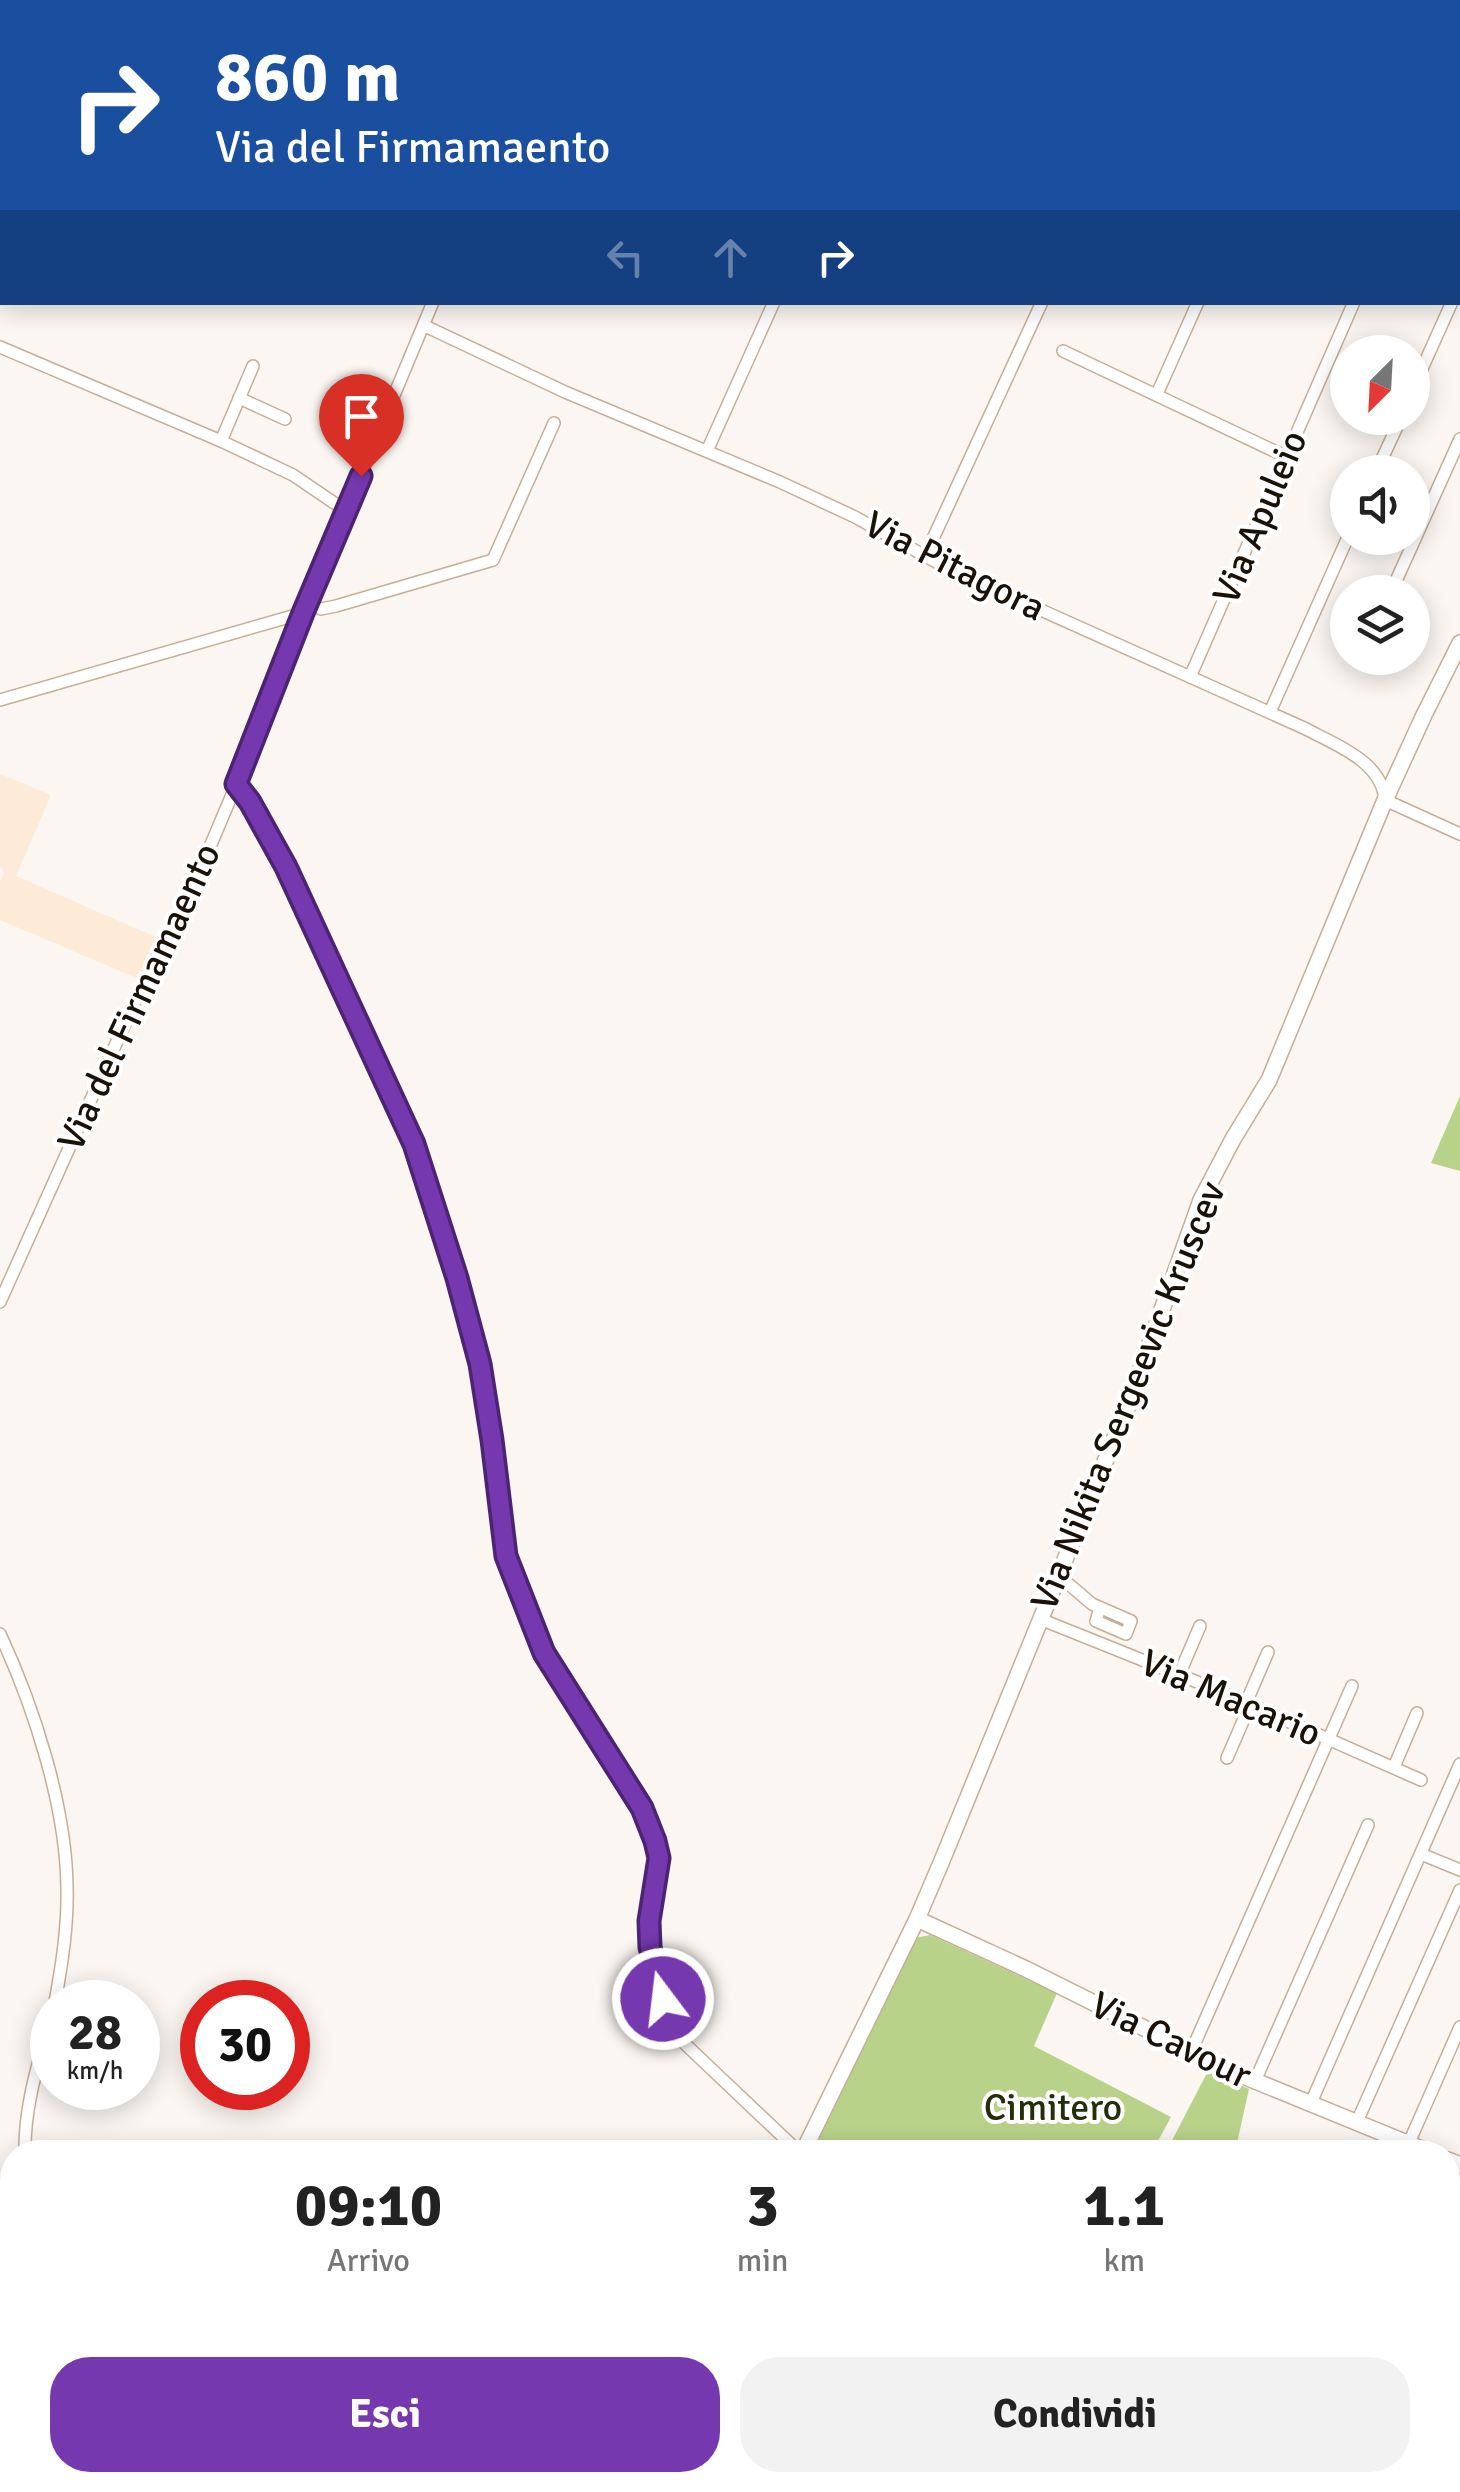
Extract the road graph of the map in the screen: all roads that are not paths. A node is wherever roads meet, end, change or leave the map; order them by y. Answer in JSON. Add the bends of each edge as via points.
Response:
{"nodes":[{"id":1,"x":433,"y":305,"type":"edge"},
{"id":2,"x":773,"y":305,"type":"edge"},
{"id":3,"x":1041,"y":305,"type":"edge"},
{"id":4,"x":1197,"y":305,"type":"edge"},
{"id":5,"x":1353,"y":305,"type":"edge"},
{"id":6,"x":1451,"y":305,"type":"edge"},
{"id":7,"x":425,"y":326,"type":"junction"},
{"id":8,"x":0,"y":347,"type":"edge"},
{"id":9,"x":1063,"y":351,"type":"dead end"},
{"id":10,"x":1430,"y":351,"type":"edge"},
{"id":11,"x":252,"y":366,"type":"dead end"},
{"id":12,"x":1157,"y":394,"type":"junction"},
{"id":13,"x":239,"y":398,"type":"junction"},
{"id":14,"x":285,"y":420,"type":"dead end"},
{"id":15,"x":554,"y":423,"type":"dead end"},
{"id":16,"x":1460,"y":439,"type":"edge"},
{"id":17,"x":221,"y":441,"type":"junction"},
{"id":18,"x":707,"y":451,"type":"junction"},
{"id":19,"x":1287,"y":457,"type":"junction"},
{"id":20,"x":346,"y":510,"type":"junction"},
{"id":21,"x":1340,"y":555,"type":"edge"},
{"id":22,"x":925,"y":556,"type":"junction"},
{"id":23,"x":1399,"y":575,"type":"edge"},
{"id":24,"x":306,"y":608,"type":"junction"},
{"id":25,"x":1460,"y":643,"type":"edge"},
{"id":26,"x":1190,"y":676,"type":"junction"},
{"id":27,"x":0,"y":700,"type":"edge"},
{"id":28,"x":1270,"y":712,"type":"junction"},
{"id":29,"x":236,"y":784,"type":"junction"},
{"id":30,"x":1385,"y":800,"type":"junction"},
{"id":31,"x":1460,"y":834,"type":"edge"},
{"id":32,"x":0,"y":1302,"type":"edge"},
{"id":33,"x":1058,"y":1575,"type":"junction"},
{"id":34,"x":1040,"y":1620,"type":"junction"},
{"id":35,"x":1200,"y":1626,"type":"dead end"},
{"id":36,"x":0,"y":1634,"type":"edge"},
{"id":37,"x":1114,"y":1650,"type":"junction"},
{"id":38,"x":1268,"y":1652,"type":"dead end"},
{"id":39,"x":1179,"y":1675,"type":"junction"},
{"id":40,"x":1352,"y":1686,"type":"dead end"},
{"id":41,"x":1248,"y":1704,"type":"junction"},
{"id":42,"x":1417,"y":1713,"type":"dead end"},
{"id":43,"x":1330,"y":1740,"type":"junction"},
{"id":44,"x":1227,"y":1758,"type":"dead end"},
{"id":45,"x":1460,"y":1764,"type":"edge"},
{"id":46,"x":1394,"y":1767,"type":"junction"},
{"id":47,"x":1421,"y":1780,"type":"dead end"},
{"id":48,"x":1368,"y":1824,"type":"dead end"},
{"id":49,"x":1421,"y":1854,"type":"junction"},
{"id":50,"x":1460,"y":1870,"type":"edge"},
{"id":51,"x":1460,"y":1890,"type":"edge"},
{"id":52,"x":917,"y":1919,"type":"junction"},
{"id":53,"x":59,"y":1980,"type":"edge"},
{"id":54,"x":1460,"y":2027,"type":"edge"},
{"id":55,"x":1192,"y":2052,"type":"junction"},
{"id":56,"x":1255,"y":2082,"type":"junction"},
{"id":57,"x":30,"y":2103,"type":"edge"},
{"id":58,"x":1310,"y":2105,"type":"junction"},
{"id":59,"x":1356,"y":2124,"type":"junction"},
{"id":60,"x":25,"y":2140,"type":"edge"},
{"id":61,"x":788,"y":2140,"type":"edge"},
{"id":62,"x":807,"y":2140,"type":"edge"},
{"id":63,"x":1396,"y":2140,"type":"edge"},
{"id":64,"x":1410,"y":2140,"type":"edge"}],
"edges":[{"from":1,"to":7,"type":"street","name":"Via del Firmamaento"},
{"from":2,"to":18,"type":"street"},
{"from":3,"to":22,"type":"street"},
{"from":4,"to":12,"type":"street"},
{"from":5,"to":19,"type":"street","name":"Via Apuleio"},
{"from":6,"to":10,"type":"street"},
{"from":7,"to":18,"type":"street","name":"Via Pitagora"},
{"from":7,"to":20,"type":"street","name":"Via del Firmamaento"},
{"from":8,"to":17,"type":"street"},
{"from":9,"to":12,"type":"street"},
{"from":11,"to":13,"type":"street"},
{"from":12,"to":19,"type":"street"},
{"from":13,"to":14,"type":"street"},
{"from":13,"to":17,"type":"street"},
{"from":15,"to":24,"type":"street","via":[[493,560],[336,606]]},
{"from":16,"to":23,"type":"street"},
{"from":17,"to":20,"type":"street","via":[[293,475]]},
{"from":18,"to":22,"type":"street","name":"Via Pitagora","via":[[856,516]]},
{"from":19,"to":26,"type":"street","name":"Via Apuleio"},
{"from":20,"to":24,"type":"street","name":"Via del Firmamaento"},
{"from":21,"to":28,"type":"street"},
{"from":22,"to":26,"type":"street","name":"Via Pitagora"},
{"from":24,"to":27,"type":"street"},
{"from":24,"to":29,"type":"street","name":"Via del Firmamaento"},
{"from":25,"to":30,"type":"main road","name":"Via Nikita Sergeevic Kruscev"},
{"from":26,"to":28,"type":"street","name":"Via Pitagora"},
{"from":28,"to":30,"type":"street","name":"Via Pitagora","via":[[1374,771]]},
{"from":29,"to":32,"type":"street","name":"Via del Firmamaento"},
{"from":29,"to":61,"type":"street","via":[[286,867],[414,1144],[480,1364],[506,1556],[544,1653],[642,1808],[655,1841],[650,1947],[672,2022],[684,2042]]},
{"from":30,"to":31,"type":"street"},
{"from":30,"to":33,"type":"main road","name":"Via Nikita Sergeevic Kruscev","via":[[1273,1070],[1201,1200]]},
{"from":33,"to":34,"type":"main road","name":"Via Nikita Sergeevic Kruscev"},
{"from":33,"to":37,"type":"street","via":[[1100,1608],[1096,1620],[1121,1632]]},
{"from":34,"to":37,"type":"street","name":"Via Macario"},
{"from":34,"to":52,"type":"main road","name":"Via Nikita Sergeevic Kruscev"},
{"from":35,"to":39,"type":"street"},
{"from":36,"to":53,"type":"street","via":[[42,1744],[62,1830],[66,1934]]},
{"from":37,"to":39,"type":"street","name":"Via Macario"},
{"from":38,"to":41,"type":"street"},
{"from":39,"to":41,"type":"street","name":"Via Macario"},
{"from":40,"to":43,"type":"street"},
{"from":41,"to":43,"type":"street","name":"Via Macario"},
{"from":41,"to":44,"type":"street"},
{"from":42,"to":46,"type":"street"},
{"from":43,"to":46,"type":"street","name":"Via Macario"},
{"from":43,"to":55,"type":"street"},
{"from":45,"to":49,"type":"street"},
{"from":46,"to":47,"type":"street","name":"Via Macario"},
{"from":48,"to":56,"type":"street"},
{"from":49,"to":50,"type":"street"},
{"from":49,"to":58,"type":"street"},
{"from":51,"to":59,"type":"street"},
{"from":52,"to":55,"type":"main road","name":"Via Cavour"},
{"from":52,"to":62,"type":"main road","name":"Via Nikita Sergeevic Kruscev"},
{"from":54,"to":64,"type":"street"},
{"from":55,"to":56,"type":"main road","name":"Via Cavour"},
{"from":56,"to":58,"type":"main road","name":"Via Cavour"},
{"from":57,"to":60,"type":"street"},
{"from":58,"to":59,"type":"main road","name":"Via Cavour"},
{"from":59,"to":63,"type":"main road","name":"Via Cavour"}]}
